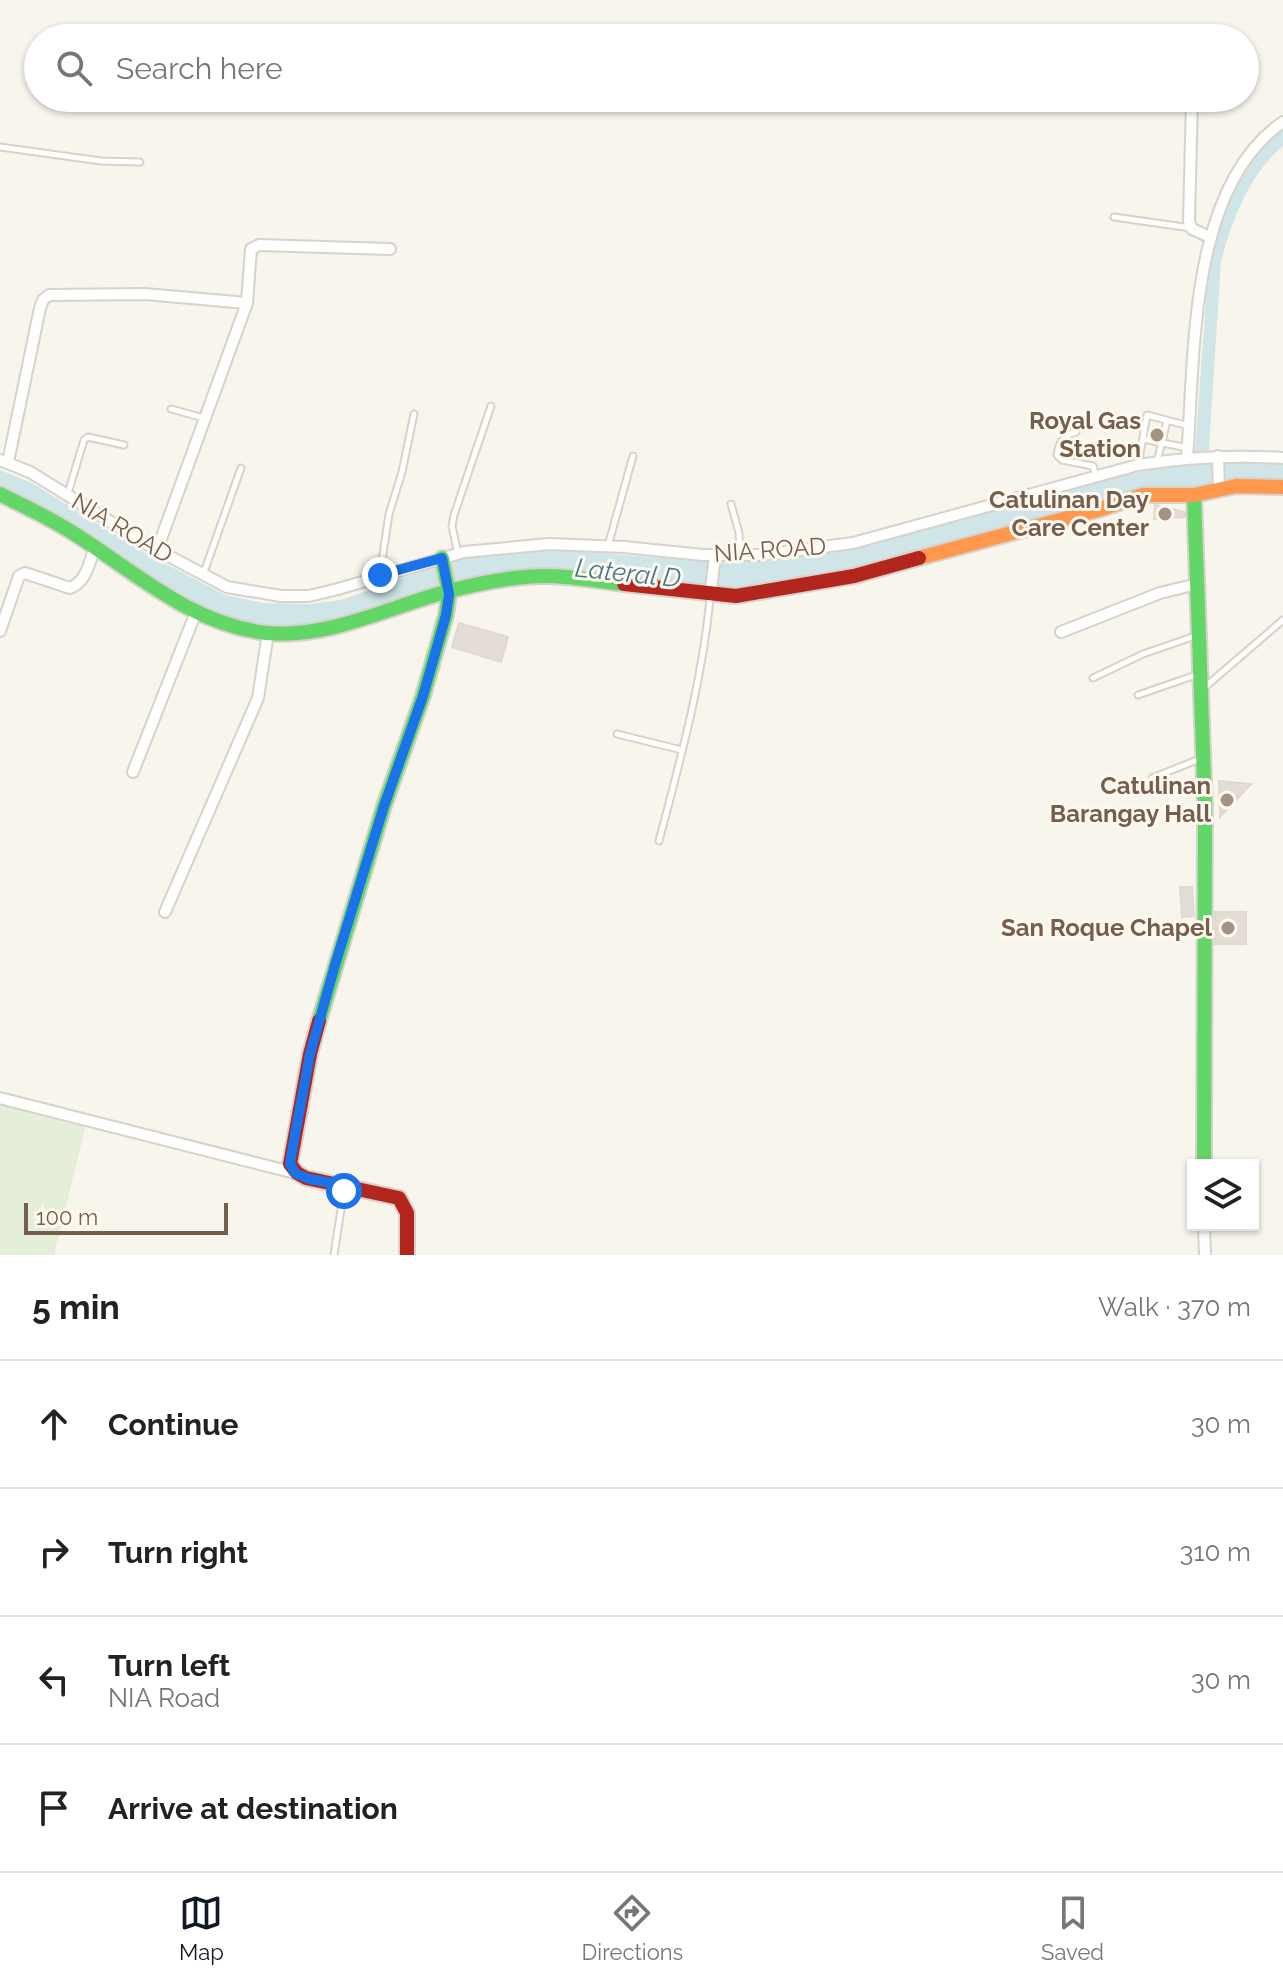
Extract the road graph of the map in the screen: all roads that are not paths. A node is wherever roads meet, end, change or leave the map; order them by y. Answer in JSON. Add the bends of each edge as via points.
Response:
{"nodes":[{"id":1,"x":1192,"y":112,"type":"edge"},
{"id":2,"x":1283,"y":122,"type":"edge"},
{"id":3,"x":0,"y":147,"type":"edge"},
{"id":4,"x":140,"y":162,"type":"dead end"},
{"id":5,"x":1114,"y":217,"type":"dead end"},
{"id":6,"x":1192,"y":229,"type":"junction"},
{"id":7,"x":1210,"y":237,"type":"junction"},
{"id":8,"x":390,"y":249,"type":"dead end"},
{"id":9,"x":247,"y":303,"type":"junction"},
{"id":10,"x":491,"y":406,"type":"dead end"},
{"id":11,"x":171,"y":409,"type":"dead end"},
{"id":12,"x":414,"y":414,"type":"dead end"},
{"id":13,"x":204,"y":418,"type":"junction"},
{"id":14,"x":1167,"y":421,"type":"junction"},
{"id":15,"x":1190,"y":427,"type":"junction"},
{"id":16,"x":1076,"y":432,"type":"dead end"},
{"id":17,"x":1143,"y":439,"type":"junction"},
{"id":18,"x":1162,"y":442,"type":"junction"},
{"id":19,"x":124,"y":445,"type":"dead end"},
{"id":20,"x":1190,"y":454,"type":"junction"},
{"id":21,"x":633,"y":456,"type":"dead end"},
{"id":22,"x":1215,"y":458,"type":"junction"},
{"id":23,"x":1283,"y":458,"type":"edge"},
{"id":24,"x":4,"y":461,"type":"edge"},
{"id":25,"x":1157,"y":462,"type":"junction"},
{"id":26,"x":1138,"y":465,"type":"junction"},
{"id":27,"x":241,"y":468,"type":"dead end"},
{"id":28,"x":1096,"y":477,"type":"junction"},
{"id":29,"x":1219,"y":487,"type":"junction"},
{"id":30,"x":1283,"y":487,"type":"edge"},
{"id":31,"x":0,"y":494,"type":"edge"},
{"id":32,"x":67,"y":494,"type":"junction"},
{"id":33,"x":1194,"y":495,"type":"junction"},
{"id":34,"x":731,"y":504,"type":"dead end"},
{"id":35,"x":608,"y":546,"type":"junction"},
{"id":36,"x":95,"y":547,"type":"junction"},
{"id":37,"x":157,"y":550,"type":"junction"},
{"id":38,"x":458,"y":554,"type":"junction"},
{"id":39,"x":740,"y":555,"type":"junction"},
{"id":40,"x":714,"y":558,"type":"junction"},
{"id":41,"x":442,"y":561,"type":"junction"},
{"id":42,"x":203,"y":575,"type":"junction"},
{"id":43,"x":380,"y":575,"type":"junction"},
{"id":44,"x":1197,"y":584,"type":"junction"},
{"id":45,"x":448,"y":588,"type":"junction"},
{"id":46,"x":711,"y":594,"type":"junction"},
{"id":47,"x":196,"y":612,"type":"junction"},
{"id":48,"x":1283,"y":620,"type":"edge"},
{"id":49,"x":0,"y":631,"type":"edge"},
{"id":50,"x":1061,"y":632,"type":"dead end"},
{"id":51,"x":268,"y":633,"type":"junction"},
{"id":52,"x":1200,"y":634,"type":"junction"},
{"id":53,"x":1201,"y":673,"type":"junction"},
{"id":54,"x":1093,"y":678,"type":"dead end"},
{"id":55,"x":1201,"y":690,"type":"junction"},
{"id":56,"x":1138,"y":695,"type":"dead end"},
{"id":57,"x":617,"y":734,"type":"dead end"},
{"id":58,"x":682,"y":750,"type":"junction"},
{"id":59,"x":1203,"y":758,"type":"junction"},
{"id":60,"x":133,"y":772,"type":"dead end"},
{"id":61,"x":1152,"y":778,"type":"dead end"},
{"id":62,"x":659,"y":841,"type":"dead end"},
{"id":63,"x":165,"y":912,"type":"dead end"},
{"id":64,"x":0,"y":1098,"type":"edge"},
{"id":65,"x":1204,"y":1159,"type":"edge"},
{"id":66,"x":295,"y":1173,"type":"junction"},
{"id":67,"x":345,"y":1185,"type":"junction"},
{"id":68,"x":1204,"y":1231,"type":"edge"},
{"id":69,"x":334,"y":1255,"type":"edge"},
{"id":70,"x":407,"y":1255,"type":"edge"},
{"id":71,"x":1205,"y":1255,"type":"edge"}],
"edges":[{"from":1,"to":6,"type":"street"},
{"from":2,"to":7,"type":"street","via":[[1253,149],[1232,182]]},
{"from":3,"to":4,"type":"lane"},
{"from":5,"to":6,"type":"lane"},
{"from":6,"to":7,"type":"street"},
{"from":7,"to":15,"type":"street","via":[[1198,303]]},
{"from":8,"to":9,"type":"street","via":[[259,245],[251,249]]},
{"from":9,"to":13,"type":"street"},
{"from":9,"to":24,"type":"street","via":[[145,294],[49,295],[40,308]]},
{"from":10,"to":38,"type":"lane","via":[[454,515]]},
{"from":11,"to":13,"type":"lane"},
{"from":12,"to":43,"type":"lane"},
{"from":13,"to":37,"type":"street"},
{"from":14,"to":15,"type":"lane"},
{"from":14,"to":17,"type":"lane","via":[[1147,415]]},
{"from":14,"to":18,"type":"lane"},
{"from":15,"to":20,"type":"street"},
{"from":16,"to":28,"type":"lane","via":[[1058,444],[1057,455],[1093,466]]},
{"from":17,"to":18,"type":"lane"},
{"from":17,"to":26,"type":"lane"},
{"from":18,"to":20,"type":"lane"},
{"from":18,"to":25,"type":"lane"},
{"from":19,"to":32,"type":"lane","via":[[84,440]]},
{"from":20,"to":22,"type":"street","name":"NIA ROAD"},
{"from":20,"to":25,"type":"street","name":"NIA ROAD"},
{"from":21,"to":35,"type":"lane"},
{"from":22,"to":23,"type":"street","name":"NIA ROAD"},
{"from":22,"to":29,"type":"street"},
{"from":24,"to":32,"type":"street","name":"NIA ROAD"},
{"from":25,"to":26,"type":"street","name":"NIA ROAD"},
{"from":26,"to":28,"type":"street","name":"NIA ROAD"},
{"from":27,"to":42,"type":"lane"},
{"from":28,"to":39,"type":"street","name":"NIA ROAD","via":[[853,543]]},
{"from":29,"to":30,"type":"street"},
{"from":29,"to":33,"type":"street"},
{"from":31,"to":36,"type":"street"},
{"from":32,"to":37,"type":"street","name":"NIA ROAD"},
{"from":33,"to":44,"type":"street"},
{"from":33,"to":46,"type":"street","via":[[1143,495],[824,582],[736,596]]},
{"from":34,"to":39,"type":"lane"},
{"from":35,"to":38,"type":"street","name":"NIA ROAD","via":[[549,544]]},
{"from":35,"to":40,"type":"street","name":"NIA ROAD"},
{"from":36,"to":47,"type":"street","via":[[173,602]]},
{"from":36,"to":49,"type":"street","via":[[84,577],[70,588],[25,573],[19,576]]},
{"from":37,"to":42,"type":"street","name":"NIA ROAD"},
{"from":38,"to":41,"type":"street","name":"NIA ROAD"},
{"from":39,"to":40,"type":"street","name":"NIA ROAD"},
{"from":40,"to":46,"type":"street"},
{"from":41,"to":43,"type":"street","name":"NIA ROAD"},
{"from":41,"to":45,"type":"street"},
{"from":42,"to":43,"type":"street","name":"NIA ROAD","via":[[227,587],[309,596]]},
{"from":44,"to":50,"type":"street"},
{"from":44,"to":52,"type":"street"},
{"from":45,"to":46,"type":"street","via":[[546,576]]},
{"from":45,"to":51,"type":"street","via":[[339,625]]},
{"from":45,"to":66,"type":"street","via":[[446,615],[423,696],[384,806],[310,1054],[291,1155]]},
{"from":46,"to":58,"type":"lane"},
{"from":47,"to":51,"type":"street"},
{"from":47,"to":60,"type":"street"},
{"from":48,"to":55,"type":"lane"},
{"from":51,"to":63,"type":"street","via":[[258,698]]},
{"from":52,"to":53,"type":"street"},
{"from":52,"to":54,"type":"lane"},
{"from":53,"to":55,"type":"street"},
{"from":53,"to":56,"type":"lane"},
{"from":55,"to":59,"type":"street"},
{"from":57,"to":58,"type":"lane"},
{"from":58,"to":62,"type":"lane"},
{"from":59,"to":61,"type":"lane"},
{"from":59,"to":65,"type":"street"},
{"from":64,"to":66,"type":"street"},
{"from":66,"to":67,"type":"street"},
{"from":67,"to":69,"type":"lane"},
{"from":67,"to":70,"type":"street","via":[[399,1198],[407,1213]]},
{"from":68,"to":71,"type":"street"}]}
